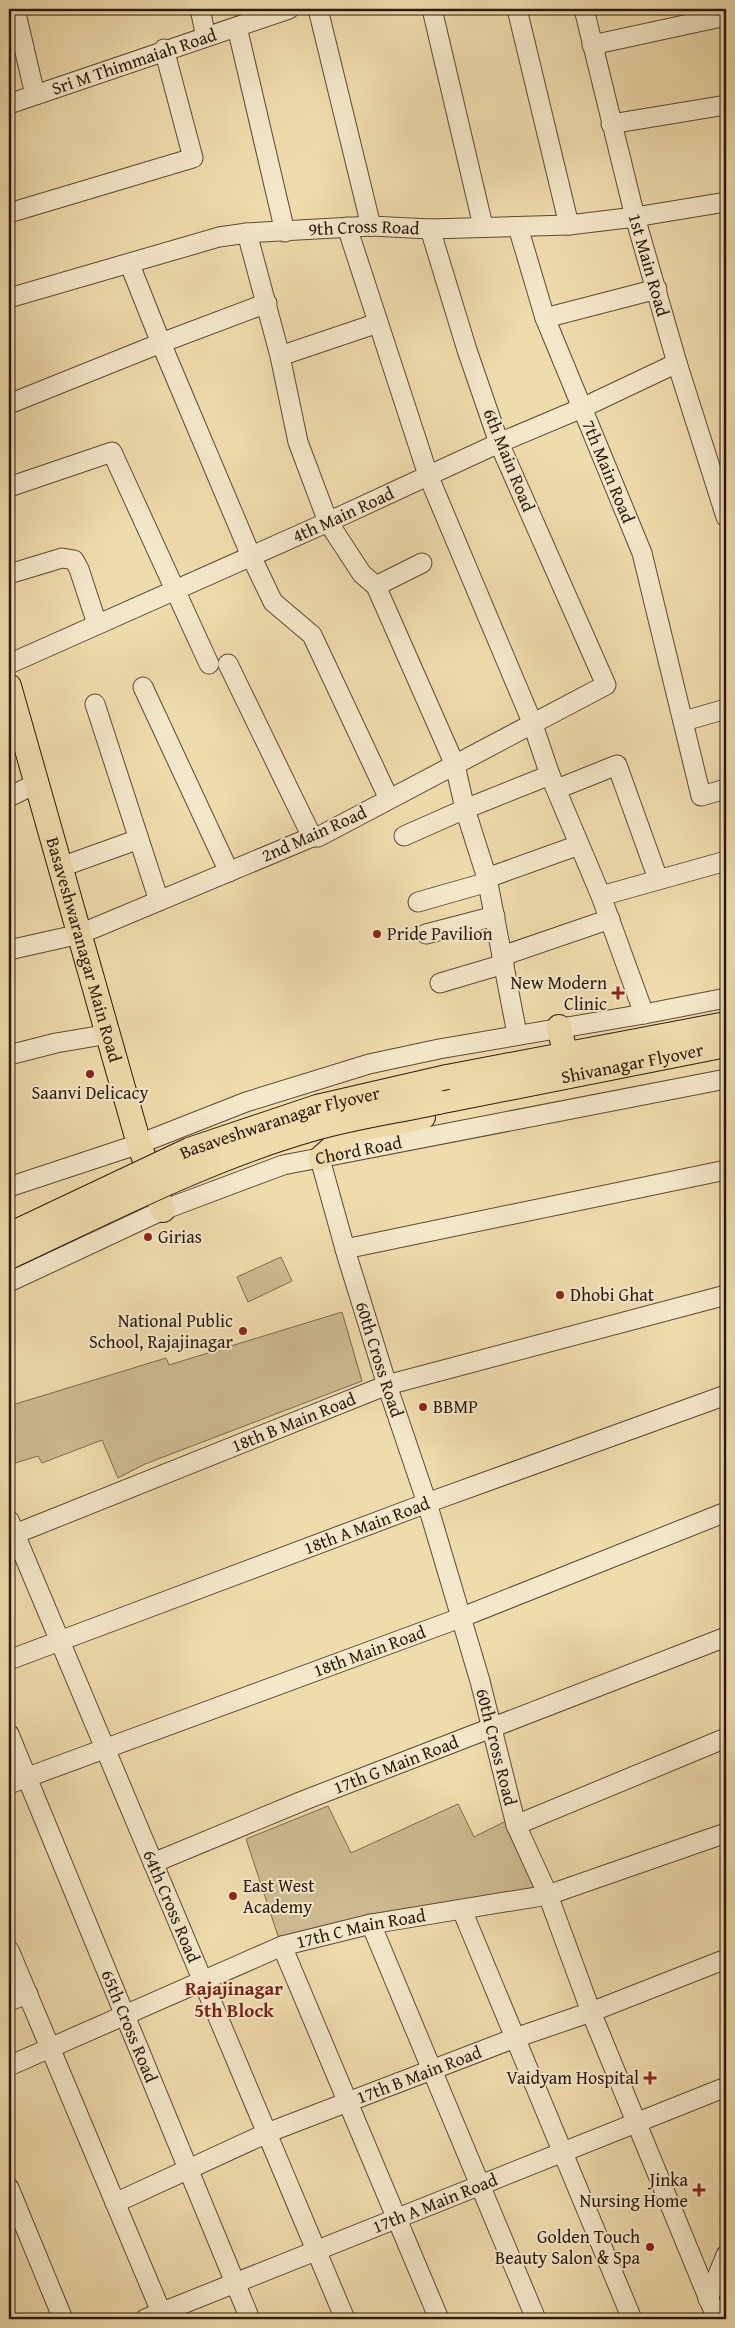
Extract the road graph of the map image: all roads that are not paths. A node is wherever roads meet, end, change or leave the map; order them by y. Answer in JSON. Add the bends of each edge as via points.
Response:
{"nodes":[{"id":1,"x":15,"y":9,"type":"edge"},
{"id":2,"x":200,"y":9,"type":"edge"},
{"id":3,"x":289,"y":9,"type":"edge"},
{"id":4,"x":318,"y":9,"type":"edge"},
{"id":5,"x":432,"y":9,"type":"edge"},
{"id":6,"x":517,"y":9,"type":"edge"},
{"id":7,"x":584,"y":9,"type":"edge"},
{"id":8,"x":726,"y":16,"type":"edge"},
{"id":9,"x":237,"y":27,"type":"junction"},
{"id":10,"x":206,"y":37,"type":"junction"},
{"id":11,"x":592,"y":45,"type":"junction"},
{"id":12,"x":164,"y":50,"type":"junction"},
{"id":13,"x":35,"y":95,"type":"junction"},
{"id":14,"x":9,"y":104,"type":"edge"},
{"id":15,"x":726,"y":105,"type":"edge"},
{"id":16,"x":611,"y":124,"type":"junction"},
{"id":17,"x":725,"y":207,"type":"edge"},
{"id":18,"x":9,"y":214,"type":"edge"},
{"id":19,"x":635,"y":217,"type":"junction"},
{"id":20,"x":569,"y":225,"type":"junction"},
{"id":21,"x":371,"y":226,"type":"junction"},
{"id":22,"x":483,"y":226,"type":"junction"},
{"id":23,"x":347,"y":227,"type":"junction"},
{"id":24,"x":518,"y":227,"type":"junction"},
{"id":25,"x":430,"y":229,"type":"junction"},
{"id":26,"x":247,"y":232,"type":"junction"},
{"id":27,"x":285,"y":232,"type":"junction"},
{"id":28,"x":130,"y":264,"type":"junction"},
{"id":29,"x":656,"y":289,"type":"junction"},
{"id":30,"x":9,"y":298,"type":"edge"},
{"id":31,"x":267,"y":303,"type":"junction"},
{"id":32,"x":545,"y":318,"type":"junction"},
{"id":33,"x":378,"y":323,"type":"junction"},
{"id":34,"x":160,"y":343,"type":"junction"},
{"id":35,"x":280,"y":356,"type":"junction"},
{"id":36,"x":677,"y":363,"type":"junction"},
{"id":37,"x":9,"y":404,"type":"edge"},
{"id":38,"x":582,"y":408,"type":"junction"},
{"id":39,"x":499,"y":443,"type":"junction"},
{"id":40,"x":428,"y":475,"type":"junction"},
{"id":41,"x":9,"y":487,"type":"edge"},
{"id":42,"x":725,"y":513,"type":"edge"},
{"id":43,"x":328,"y":522,"type":"junction"},
{"id":44,"x":251,"y":556,"type":"junction"},
{"id":45,"x":422,"y":563,"type":"dead end"},
{"id":46,"x":9,"y":574,"type":"edge"},
{"id":47,"x":376,"y":586,"type":"junction"},
{"id":48,"x":175,"y":590,"type":"junction"},
{"id":49,"x":97,"y":624,"type":"junction"},
{"id":50,"x":9,"y":664,"type":"edge"},
{"id":51,"x":209,"y":664,"type":"dead end"},
{"id":52,"x":228,"y":664,"type":"dead end"},
{"id":53,"x":606,"y":685,"type":"joint"},
{"id":54,"x":9,"y":686,"type":"edge"},
{"id":55,"x":143,"y":687,"type":"dead end"},
{"id":56,"x":95,"y":704,"type":"dead end"},
{"id":57,"x":726,"y":709,"type":"edge"},
{"id":58,"x":684,"y":721,"type":"junction"},
{"id":59,"x":532,"y":722,"type":"junction"},
{"id":60,"x":454,"y":765,"type":"junction"},
{"id":61,"x":554,"y":782,"type":"junction"},
{"id":62,"x":37,"y":783,"type":"junction"},
{"id":63,"x":726,"y":789,"type":"edge"},
{"id":64,"x":9,"y":796,"type":"edge"},
{"id":65,"x":389,"y":799,"type":"junction"},
{"id":66,"x":465,"y":809,"type":"junction"},
{"id":67,"x":404,"y":836,"type":"dead end"},
{"id":68,"x":312,"y":837,"type":"junction"},
{"id":69,"x":139,"y":839,"type":"junction"},
{"id":70,"x":579,"y":846,"type":"junction"},
{"id":71,"x":726,"y":861,"type":"edge"},
{"id":72,"x":61,"y":867,"type":"junction"},
{"id":73,"x":229,"y":872,"type":"junction"},
{"id":74,"x":658,"y":879,"type":"junction"},
{"id":75,"x":487,"y":880,"type":"junction"},
{"id":76,"x":601,"y":896,"type":"junction"},
{"id":77,"x":159,"y":901,"type":"junction"},
{"id":78,"x":418,"y":902,"type":"dead end"},
{"id":79,"x":495,"y":916,"type":"junction"},
{"id":80,"x":610,"y":919,"type":"junction"},
{"id":81,"x":80,"y":934,"type":"junction"},
{"id":82,"x":426,"y":934,"type":"dead end"},
{"id":83,"x":9,"y":950,"type":"edge"},
{"id":84,"x":503,"y":960,"type":"junction"},
{"id":85,"x":440,"y":983,"type":"dead end"},
{"id":86,"x":726,"y":998,"type":"edge"},
{"id":87,"x":644,"y":1014,"type":"junction"},
{"id":88,"x":726,"y":1024,"type":"edge"},
{"id":89,"x":559,"y":1027,"type":"junction"},
{"id":90,"x":109,"y":1034,"type":"junction"},
{"id":91,"x":517,"y":1034,"type":"junction"},
{"id":92,"x":726,"y":1045,"type":"edge"},
{"id":93,"x":9,"y":1055,"type":"edge"},
{"id":94,"x":566,"y":1056,"type":"junction"},
{"id":95,"x":726,"y":1079,"type":"edge"},
{"id":96,"x":537,"y":1083,"type":"junction"},
{"id":97,"x":139,"y":1144,"type":"junction"},
{"id":98,"x":320,"y":1159,"type":"junction"},
{"id":99,"x":726,"y":1170,"type":"edge"},
{"id":100,"x":9,"y":1187,"type":"edge"},
{"id":101,"x":163,"y":1210,"type":"junction"},
{"id":102,"x":9,"y":1234,"type":"edge"},
{"id":103,"x":345,"y":1249,"type":"junction"},
{"id":104,"x":9,"y":1257,"type":"edge"},
{"id":105,"x":9,"y":1282,"type":"edge"},
{"id":106,"x":726,"y":1295,"type":"edge"},
{"id":107,"x":387,"y":1385,"type":"junction"},
{"id":108,"x":726,"y":1395,"type":"edge"},
{"id":109,"x":427,"y":1503,"type":"junction"},
{"id":110,"x":726,"y":1512,"type":"edge"},
{"id":111,"x":12,"y":1527,"type":"edge"},
{"id":112,"x":460,"y":1618,"type":"junction"},
{"id":113,"x":726,"y":1637,"type":"edge"},
{"id":114,"x":59,"y":1641,"type":"junction"},
{"id":115,"x":9,"y":1660,"type":"edge"},
{"id":116,"x":492,"y":1728,"type":"junction"},
{"id":117,"x":9,"y":1734,"type":"edge"},
{"id":118,"x":726,"y":1738,"type":"edge"},
{"id":119,"x":105,"y":1748,"type":"junction"},
{"id":120,"x":27,"y":1778,"type":"junction"},
{"id":121,"x":9,"y":1784,"type":"edge"},
{"id":122,"x":516,"y":1825,"type":"junction"},
{"id":123,"x":726,"y":1833,"type":"edge"},
{"id":124,"x":153,"y":1863,"type":"junction"},
{"id":125,"x":548,"y":1895,"type":"junction"},
{"id":126,"x":462,"y":1910,"type":"junction"},
{"id":127,"x":371,"y":1924,"type":"junction"},
{"id":128,"x":282,"y":1946,"type":"junction"},
{"id":129,"x":9,"y":1950,"type":"edge"},
{"id":130,"x":726,"y":1959,"type":"edge"},
{"id":131,"x":202,"y":1981,"type":"junction"},
{"id":132,"x":28,"y":1994,"type":"junction"},
{"id":133,"x":9,"y":2000,"type":"edge"},
{"id":134,"x":591,"y":2012,"type":"junction"},
{"id":135,"x":124,"y":2015,"type":"junction"},
{"id":136,"x":515,"y":2038,"type":"junction"},
{"id":137,"x":50,"y":2048,"type":"junction"},
{"id":138,"x":9,"y":2066,"type":"edge"},
{"id":139,"x":432,"y":2071,"type":"junction"},
{"id":140,"x":726,"y":2087,"type":"edge"},
{"id":141,"x":347,"y":2102,"type":"junction"},
{"id":142,"x":636,"y":2122,"type":"junction"},
{"id":143,"x":267,"y":2133,"type":"junction"},
{"id":144,"x":562,"y":2153,"type":"junction"},
{"id":145,"x":188,"y":2168,"type":"junction"},
{"id":146,"x":480,"y":2186,"type":"junction"},
{"id":147,"x":9,"y":2188,"type":"edge"},
{"id":148,"x":115,"y":2202,"type":"junction"},
{"id":149,"x":396,"y":2219,"type":"junction"},
{"id":150,"x":316,"y":2251,"type":"junction"},
{"id":151,"x":726,"y":2255,"type":"edge"},
{"id":152,"x":235,"y":2283,"type":"junction"},
{"id":153,"x":708,"y":2299,"type":"junction"},
{"id":154,"x":157,"y":2317,"type":"edge"},
{"id":155,"x":63,"y":2319,"type":"edge"},
{"id":156,"x":250,"y":2319,"type":"edge"},
{"id":157,"x":345,"y":2319,"type":"edge"},
{"id":158,"x":438,"y":2319,"type":"edge"},
{"id":159,"x":536,"y":2319,"type":"edge"},
{"id":160,"x":632,"y":2319,"type":"edge"},
{"id":161,"x":716,"y":2319,"type":"edge"}],
"edges":[{"from":1,"to":13,"type":"street"},
{"from":2,"to":10,"type":"street"},
{"from":3,"to":9,"type":"street","name":"Sri M Thimmaiah Road"},
{"from":4,"to":21,"type":"street"},
{"from":5,"to":22,"type":"street"},
{"from":6,"to":20,"type":"street"},
{"from":7,"to":11,"type":"street","name":"1st Main Road"},
{"from":8,"to":11,"type":"street"},
{"from":9,"to":10,"type":"street","name":"Sri M Thimmaiah Road"},
{"from":9,"to":27,"type":"street"},
{"from":10,"to":12,"type":"street","name":"Sri M Thimmaiah Road"},
{"from":11,"to":16,"type":"street","name":"1st Main Road"},
{"from":12,"to":13,"type":"street","name":"Sri M Thimmaiah Road"},
{"from":12,"to":18,"type":"street","via":[[193,158]]},
{"from":13,"to":14,"type":"street","name":"Sri M Thimmaiah Road"},
{"from":15,"to":16,"type":"street"},
{"from":16,"to":19,"type":"street","name":"1st Main Road"},
{"from":17,"to":19,"type":"street","name":"9th Cross Road"},
{"from":19,"to":20,"type":"street","name":"9th Cross Road"},
{"from":19,"to":29,"type":"street","name":"1st Main Road"},
{"from":20,"to":24,"type":"street","name":"9th Cross Road"},
{"from":21,"to":23,"type":"street","name":"9th Cross Road"},
{"from":21,"to":25,"type":"street","name":"9th Cross Road"},
{"from":22,"to":24,"type":"street","name":"9th Cross Road"},
{"from":22,"to":25,"type":"street","name":"9th Cross Road"},
{"from":23,"to":27,"type":"street","name":"9th Cross Road"},
{"from":23,"to":33,"type":"street"},
{"from":24,"to":32,"type":"street","name":"7th Main Road"},
{"from":25,"to":39,"type":"street","name":"6th Main Road"},
{"from":26,"to":27,"type":"street","name":"9th Cross Road"},
{"from":26,"to":28,"type":"street","name":"9th Cross Road","via":[[219,237]]},
{"from":26,"to":31,"type":"street"},
{"from":28,"to":30,"type":"street","name":"9th Cross Road"},
{"from":28,"to":34,"type":"street"},
{"from":29,"to":32,"type":"street"},
{"from":29,"to":36,"type":"street","name":"1st Main Road"},
{"from":31,"to":34,"type":"street"},
{"from":31,"to":35,"type":"street"},
{"from":32,"to":38,"type":"street","name":"7th Main Road"},
{"from":33,"to":35,"type":"street"},
{"from":33,"to":40,"type":"street"},
{"from":34,"to":37,"type":"street"},
{"from":34,"to":44,"type":"street"},
{"from":35,"to":43,"type":"street","via":[[298,442]]},
{"from":36,"to":38,"type":"street","name":"4th Main Road"},
{"from":36,"to":42,"type":"street","name":"1st Main Road"},
{"from":38,"to":39,"type":"street","name":"4th Main Road"},
{"from":38,"to":58,"type":"street","name":"7th Main Road","via":[[642,553]]},
{"from":39,"to":40,"type":"street","name":"4th Main Road"},
{"from":39,"to":53,"type":"street","name":"6th Main Road"},
{"from":40,"to":43,"type":"street","name":"4th Main Road"},
{"from":40,"to":59,"type":"street"},
{"from":41,"to":48,"type":"street","via":[[112,452]]},
{"from":43,"to":44,"type":"street","name":"4th Main Road"},
{"from":43,"to":47,"type":"street","via":[[362,574]]},
{"from":44,"to":48,"type":"street","name":"4th Main Road"},
{"from":44,"to":65,"type":"street","via":[[273,602],[312,635]]},
{"from":45,"to":47,"type":"street"},
{"from":46,"to":49,"type":"street","via":[[62,558],[74,560]]},
{"from":47,"to":60,"type":"street"},
{"from":48,"to":49,"type":"street","name":"4th Main Road"},
{"from":48,"to":51,"type":"street"},
{"from":49,"to":50,"type":"street","name":"4th Main Road"},
{"from":52,"to":68,"type":"street"},
{"from":53,"to":59,"type":"street","name":"2nd Main Road"},
{"from":54,"to":62,"type":"main road","name":"Basaveshwaranagar Main Road"},
{"from":55,"to":73,"type":"street"},
{"from":56,"to":69,"type":"street"},
{"from":57,"to":58,"type":"street"},
{"from":58,"to":63,"type":"street","name":"7th Main Road","via":[[701,796]]},
{"from":59,"to":60,"type":"street","name":"2nd Main Road"},
{"from":59,"to":61,"type":"street"},
{"from":60,"to":65,"type":"street","name":"2nd Main Road"},
{"from":60,"to":66,"type":"street"},
{"from":61,"to":66,"type":"street"},
{"from":61,"to":70,"type":"street"},
{"from":61,"to":74,"type":"street","via":[[617,766]]},
{"from":62,"to":64,"type":"street"},
{"from":62,"to":72,"type":"main road","name":"Basaveshwaranagar Main Road"},
{"from":65,"to":68,"type":"street","name":"2nd Main Road","via":[[318,837]]},
{"from":66,"to":67,"type":"street"},
{"from":66,"to":75,"type":"street"},
{"from":68,"to":73,"type":"street","name":"2nd Main Road"},
{"from":69,"to":72,"type":"street"},
{"from":69,"to":77,"type":"street"},
{"from":70,"to":75,"type":"street"},
{"from":70,"to":76,"type":"street"},
{"from":71,"to":74,"type":"street"},
{"from":72,"to":81,"type":"main road","name":"Basaveshwaranagar Main Road"},
{"from":73,"to":77,"type":"street","name":"2nd Main Road"},
{"from":74,"to":76,"type":"street"},
{"from":75,"to":78,"type":"street"},
{"from":75,"to":79,"type":"street"},
{"from":76,"to":80,"type":"street"},
{"from":77,"to":81,"type":"street","name":"2nd Main Road"},
{"from":79,"to":82,"type":"street"},
{"from":79,"to":84,"type":"street"},
{"from":80,"to":84,"type":"street"},
{"from":80,"to":87,"type":"street"},
{"from":81,"to":83,"type":"street","name":"2nd Main Road"},
{"from":81,"to":90,"type":"main road","name":"Basaveshwaranagar Main Road"},
{"from":84,"to":85,"type":"street"},
{"from":84,"to":91,"type":"street"},
{"from":86,"to":87,"type":"street"},
{"from":87,"to":89,"type":"street"},
{"from":88,"to":94,"type":"main road","name":"Shivanagar Flyover"},
{"from":89,"to":91,"type":"street"},
{"from":89,"to":94,"type":"main road"},
{"from":90,"to":93,"type":"street"},
{"from":90,"to":97,"type":"main road","name":"Basaveshwaranagar Main Road"},
{"from":91,"to":97,"type":"street","via":[[369,1064],[246,1102]]},
{"from":92,"to":96,"type":"main road","name":"Shivanagar Flyover"},
{"from":94,"to":102,"type":"main road","name":"Basaveshwaranagar Flyover","bridge":true,"via":[[447,1077],[317,1107],[189,1150]]},
{"from":95,"to":98,"type":"street","name":"Chord Road"},
{"from":96,"to":98,"type":"main road","via":[[481,1106],[351,1131]]},
{"from":96,"to":104,"type":"main road","name":"Basaveshwaranagar Flyover","bridge":true,"via":[[313,1129],[243,1152]]},
{"from":97,"to":100,"type":"street"},
{"from":97,"to":101,"type":"main road","name":"Basaveshwaranagar Main Road"},
{"from":98,"to":101,"type":"street","name":"Chord Road","via":[[283,1165]]},
{"from":98,"to":103,"type":"street","name":"60th Cross Road"},
{"from":99,"to":103,"type":"street"},
{"from":101,"to":105,"type":"street","name":"Chord Road"},
{"from":103,"to":107,"type":"street","name":"60th Cross Road"},
{"from":106,"to":107,"type":"street","name":"18th B Main Road"},
{"from":107,"to":109,"type":"street","name":"60th Cross Road"},
{"from":107,"to":111,"type":"street","name":"18th B Main Road"},
{"from":108,"to":109,"type":"street","name":"18th A Main Road"},
{"from":109,"to":112,"type":"street","name":"60th Cross Road"},
{"from":109,"to":114,"type":"street","name":"18th A Main Road"},
{"from":110,"to":112,"type":"street","name":"18th Main Road"},
{"from":111,"to":114,"type":"street","name":"64th Cross Road"},
{"from":112,"to":116,"type":"street","name":"60th Cross Road"},
{"from":112,"to":119,"type":"street","name":"18th Main Road"},
{"from":113,"to":116,"type":"street","name":"17th G Main Road"},
{"from":114,"to":115,"type":"street","name":"18th A Main Road"},
{"from":114,"to":119,"type":"street","name":"64th Cross Road"},
{"from":116,"to":122,"type":"street","name":"60th Cross Road"},
{"from":116,"to":124,"type":"street","name":"17th G Main Road"},
{"from":117,"to":120,"type":"street","name":"65th Cross Road"},
{"from":118,"to":122,"type":"street"},
{"from":119,"to":120,"type":"street","name":"18th Main Road"},
{"from":119,"to":124,"type":"street","name":"64th Cross Road"},
{"from":120,"to":121,"type":"street","name":"18th Main Road"},
{"from":120,"to":135,"type":"street","name":"65th Cross Road"},
{"from":122,"to":125,"type":"street","name":"60th Cross Road"},
{"from":123,"to":125,"type":"street","name":"17th C Main Road"},
{"from":124,"to":131,"type":"street","name":"64th Cross Road"},
{"from":125,"to":126,"type":"street","name":"17th C Main Road"},
{"from":125,"to":134,"type":"street","name":"60th Cross Road"},
{"from":126,"to":127,"type":"street","name":"17th C Main Road"},
{"from":126,"to":136,"type":"street"},
{"from":127,"to":128,"type":"street","name":"17th C Main Road"},
{"from":127,"to":139,"type":"street"},
{"from":128,"to":131,"type":"street","name":"17th C Main Road"},
{"from":128,"to":141,"type":"street"},
{"from":129,"to":132,"type":"street"},
{"from":130,"to":134,"type":"street","name":"17th B Main Road"},
{"from":131,"to":135,"type":"street","name":"17th C Main Road"},
{"from":131,"to":143,"type":"street","name":"64th Cross Road"},
{"from":132,"to":133,"type":"street"},
{"from":132,"to":137,"type":"street"},
{"from":134,"to":136,"type":"street","name":"17th B Main Road"},
{"from":134,"to":142,"type":"street","name":"60th Cross Road"},
{"from":135,"to":137,"type":"street","name":"17th C Main Road"},
{"from":135,"to":145,"type":"street","name":"65th Cross Road"},
{"from":136,"to":139,"type":"street","name":"17th B Main Road"},
{"from":136,"to":144,"type":"street"},
{"from":137,"to":138,"type":"street","name":"17th C Main Road"},
{"from":137,"to":148,"type":"street"},
{"from":139,"to":141,"type":"street","name":"17th B Main Road"},
{"from":139,"to":146,"type":"street"},
{"from":140,"to":142,"type":"street","name":"17th A Main Road"},
{"from":141,"to":143,"type":"street","name":"17th B Main Road"},
{"from":141,"to":149,"type":"street"},
{"from":142,"to":144,"type":"street","name":"17th A Main Road"},
{"from":142,"to":153,"type":"street","name":"60th Cross Road"},
{"from":143,"to":145,"type":"street","name":"17th B Main Road"},
{"from":143,"to":150,"type":"street","name":"64th Cross Road"},
{"from":144,"to":146,"type":"street","name":"17th A Main Road"},
{"from":144,"to":160,"type":"street"},
{"from":145,"to":148,"type":"street","name":"17th B Main Road"},
{"from":145,"to":152,"type":"street","name":"65th Cross Road"},
{"from":146,"to":149,"type":"street","name":"17th A Main Road"},
{"from":146,"to":159,"type":"street"},
{"from":147,"to":155,"type":"street"},
{"from":148,"to":154,"type":"street"},
{"from":149,"to":150,"type":"street","name":"17th A Main Road"},
{"from":149,"to":158,"type":"street"},
{"from":150,"to":152,"type":"street","name":"17th A Main Road"},
{"from":150,"to":157,"type":"street","name":"64th Cross Road"},
{"from":151,"to":153,"type":"street"},
{"from":152,"to":154,"type":"street","name":"17th A Main Road"},
{"from":152,"to":156,"type":"street","name":"65th Cross Road"},
{"from":153,"to":161,"type":"street","name":"60th Cross Road"}]}
